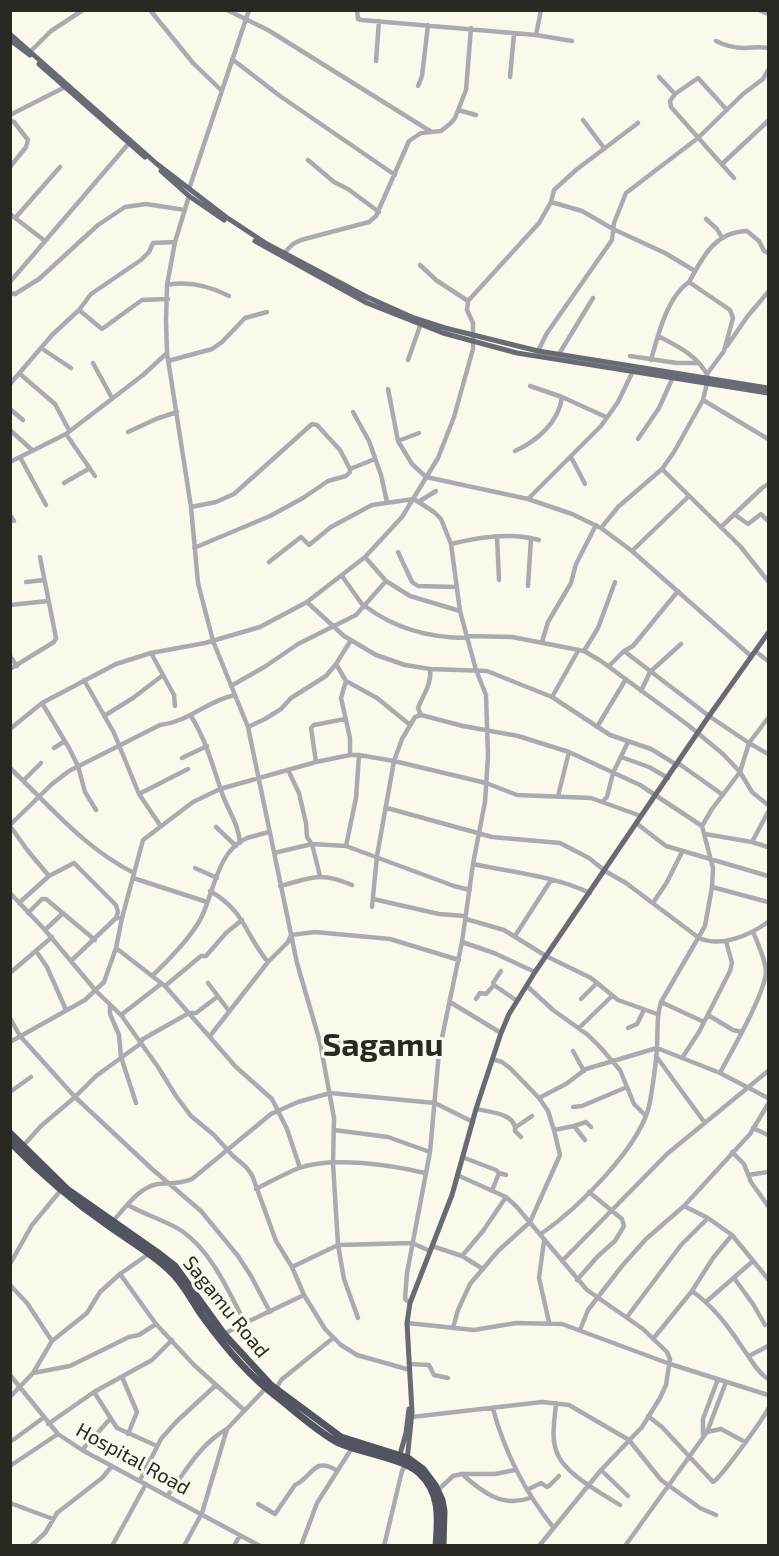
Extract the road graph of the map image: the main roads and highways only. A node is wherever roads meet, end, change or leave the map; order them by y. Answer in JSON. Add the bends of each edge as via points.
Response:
{"nodes":[{"id":1,"x":10,"y":34,"type":"edge"},
{"id":2,"x":10,"y":40,"type":"edge"},
{"id":3,"x":130,"y":142,"type":"junction"},
{"id":4,"x":189,"y":193,"type":"junction"},
{"id":5,"x":473,"y":339,"type":"junction"},
{"id":6,"x":707,"y":378,"type":"junction"},
{"id":7,"x":768,"y":388,"type":"edge"},
{"id":8,"x":768,"y":393,"type":"edge"},
{"id":9,"x":768,"y":633,"type":"edge"},
{"id":10,"x":10,"y":1133,"type":"edge"},
{"id":11,"x":10,"y":1142,"type":"edge"},
{"id":12,"x":411,"y":1405,"type":"junction"},
{"id":13,"x":399,"y":1454,"type":"junction"},
{"id":14,"x":408,"y":1458,"type":"junction"},
{"id":15,"x":402,"y":1466,"type":"junction"},
{"id":16,"x":436,"y":1545,"type":"edge"},
{"id":17,"x":443,"y":1545,"type":"edge"}],
"edges":[{"from":1,"to":3,"type":"main road"},
{"from":2,"to":3,"type":"main road"},
{"from":3,"to":4,"type":"main road"},
{"from":4,"to":5,"type":"main road","via":[[267,244],[367,297]]},
{"from":4,"to":5,"type":"main road","via":[[265,248],[376,308],[420,326]]},
{"from":5,"to":6,"type":"main road"},
{"from":5,"to":6,"type":"main road","via":[[526,354],[673,377]]},
{"from":6,"to":7,"type":"main road"},
{"from":6,"to":8,"type":"main road"},
{"from":9,"to":12,"type":"main road","via":[[535,972],[501,1033],[452,1195],[410,1303],[407,1323]]},
{"from":10,"to":13,"type":"highway","name":"Sagamu Road","via":[[67,1189],[175,1266],[224,1334],[276,1389],[341,1437]]},
{"from":11,"to":15,"type":"highway","name":"Sagamu Road","via":[[53,1185],[150,1253],[178,1279],[211,1327],[266,1388],[331,1438]]},
{"from":12,"to":13,"type":"main road"},
{"from":12,"to":14,"type":"main road"},
{"from":13,"to":14,"type":"highway","name":"Sagamu Road"},
{"from":13,"to":15,"type":"main road"},
{"from":14,"to":15,"type":"main road"},
{"from":14,"to":17,"type":"highway","name":"Sagamu Road","via":[[423,1469],[438,1490],[444,1511]]},
{"from":15,"to":16,"type":"highway","name":"Sagamu Road","via":[[419,1473],[433,1493],[438,1511]]}]}
